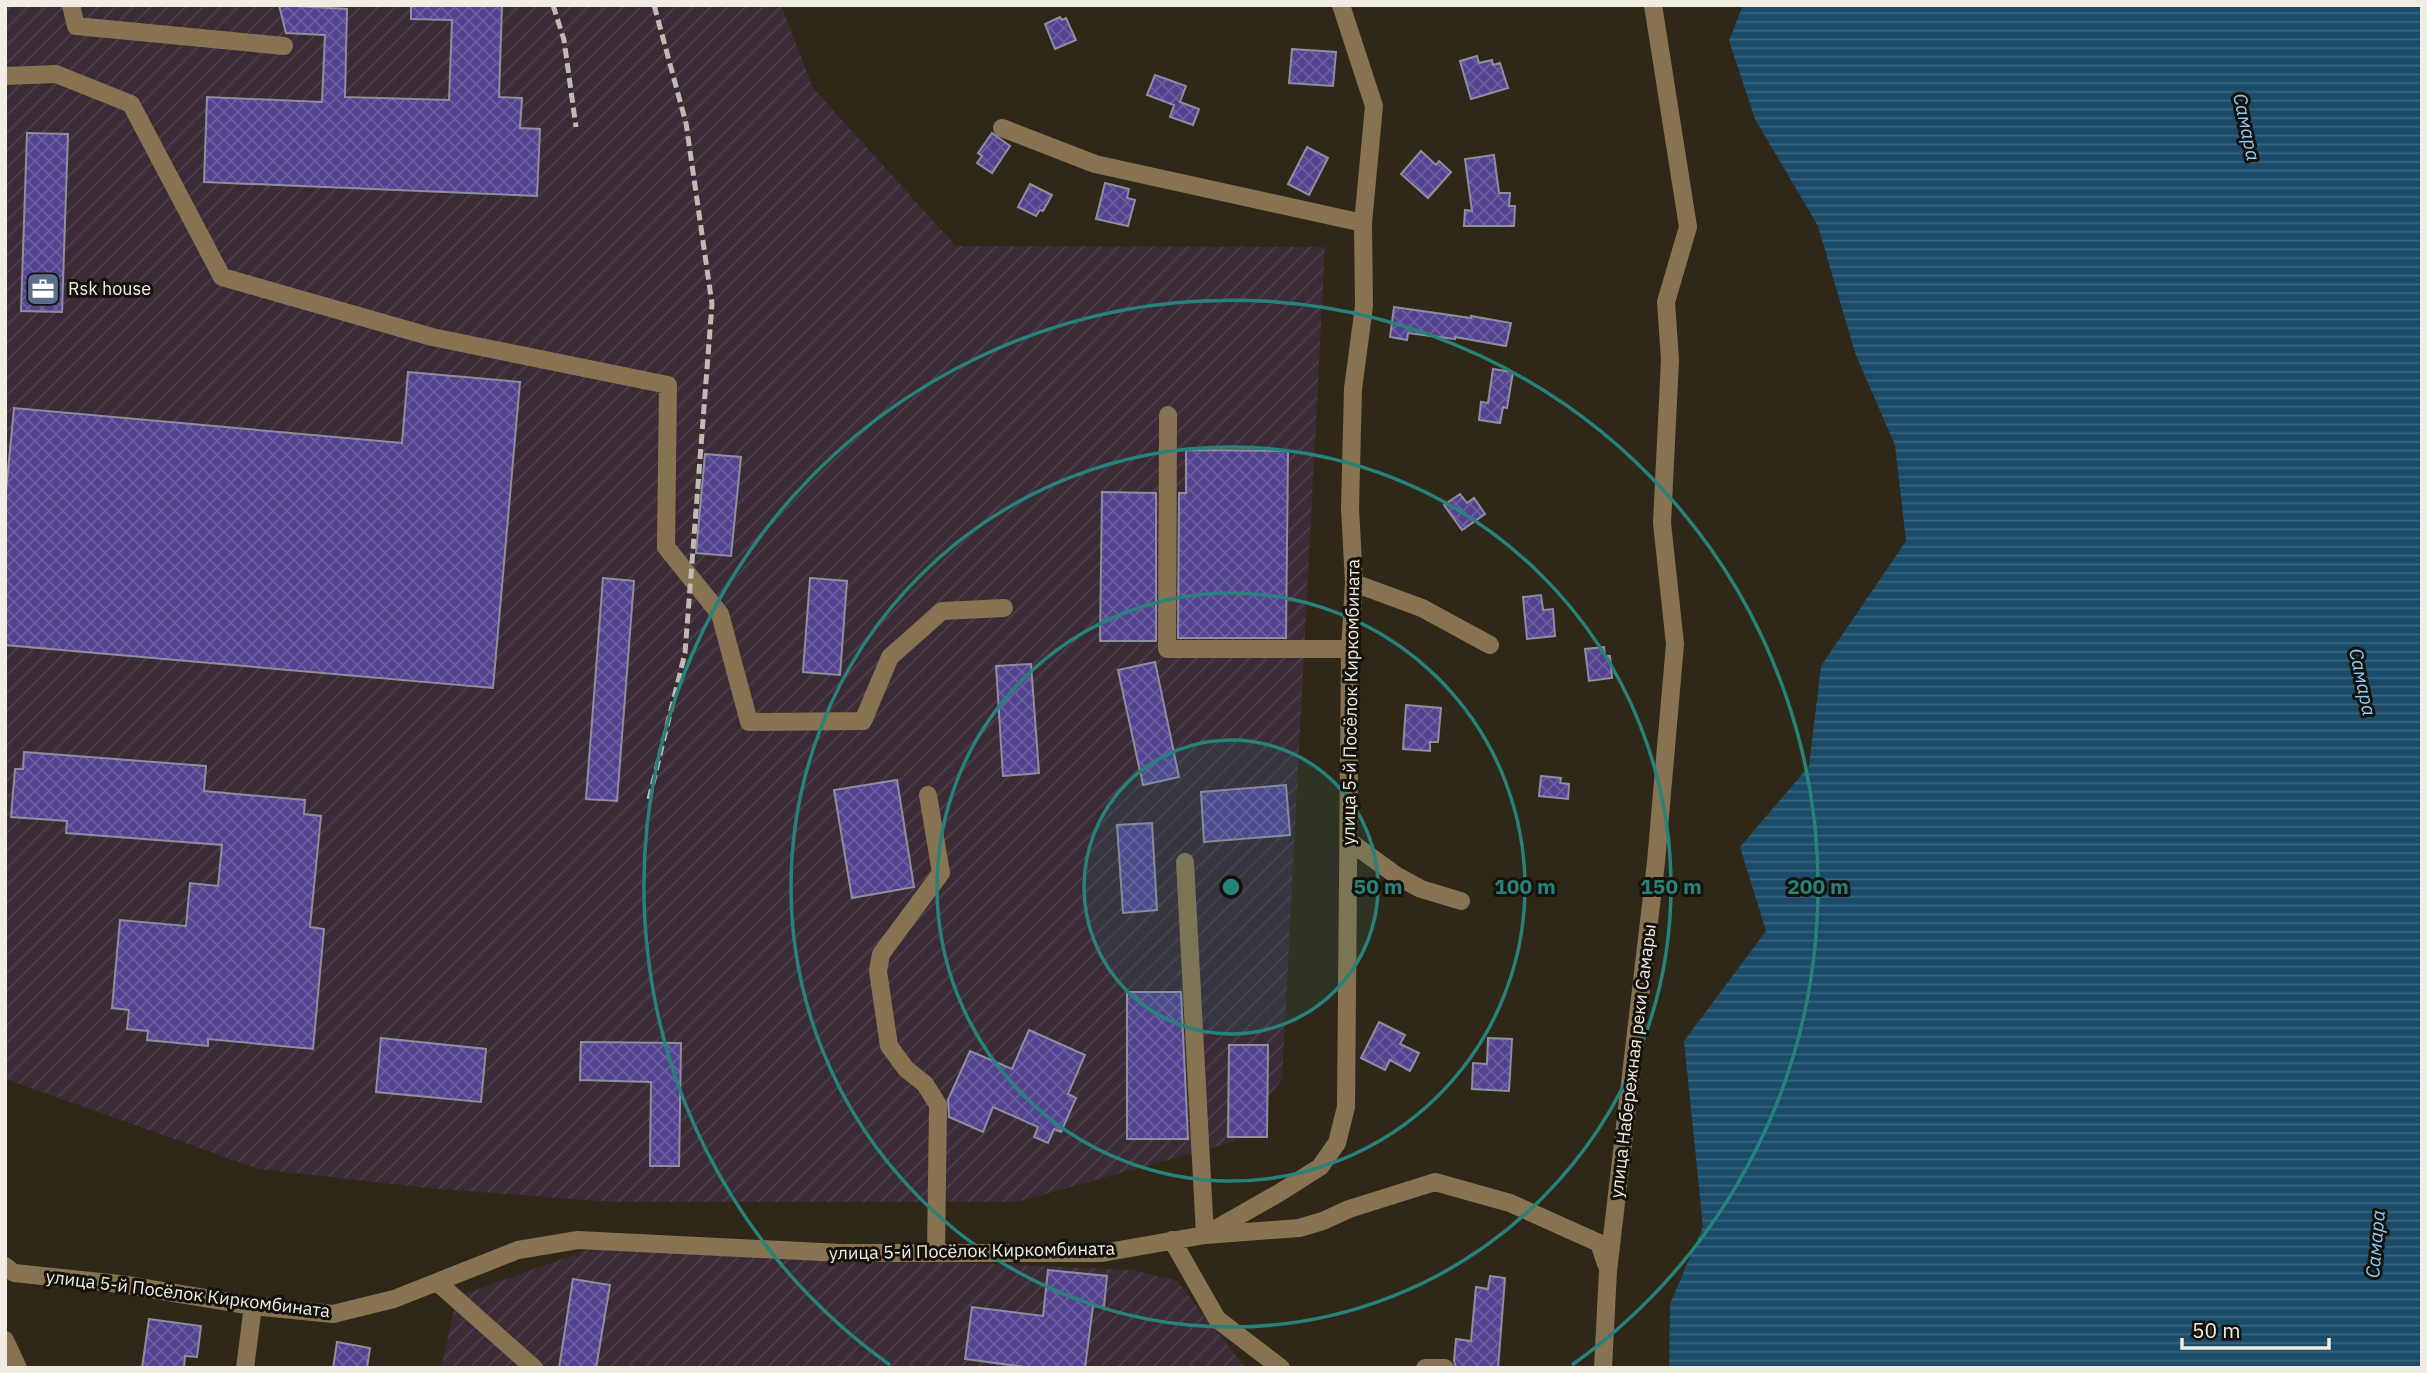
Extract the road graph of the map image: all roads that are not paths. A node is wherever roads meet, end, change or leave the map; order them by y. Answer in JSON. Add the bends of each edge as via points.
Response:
{"nodes":[{"id":1,"x":71,"y":5,"type":"edge"},
{"id":2,"x":1341,"y":5,"type":"edge"},
{"id":3,"x":1653,"y":5,"type":"edge"},
{"id":4,"x":285,"y":46,"type":"dead end"},
{"id":5,"x":5,"y":76,"type":"edge"},
{"id":6,"x":1002,"y":128,"type":"dead end"},
{"id":7,"x":1363,"y":223,"type":"junction"},
{"id":8,"x":1168,"y":415,"type":"dead end"},
{"id":9,"x":1354,"y":583,"type":"junction"},
{"id":10,"x":1004,"y":608,"type":"dead end"},
{"id":11,"x":1490,"y":645,"type":"dead end"},
{"id":12,"x":1350,"y":649,"type":"junction"},
{"id":13,"x":928,"y":795,"type":"dead end"},
{"id":14,"x":1349,"y":841,"type":"junction"},
{"id":15,"x":1185,"y":862,"type":"dead end"},
{"id":16,"x":1461,"y":901,"type":"dead end"},
{"id":17,"x":1205,"y":1235,"type":"junction"},
{"id":18,"x":1171,"y":1240,"type":"junction"},
{"id":19,"x":936,"y":1253,"type":"junction"},
{"id":20,"x":5,"y":1266,"type":"edge"},
{"id":21,"x":1608,"y":1271,"type":"junction"},
{"id":22,"x":437,"y":1282,"type":"junction"},
{"id":23,"x":253,"y":1306,"type":"junction"},
{"id":24,"x":5,"y":1340,"type":"edge"},
{"id":25,"x":18,"y":1368,"type":"edge"},
{"id":26,"x":245,"y":1368,"type":"edge"},
{"id":27,"x":534,"y":1368,"type":"edge"},
{"id":28,"x":1281,"y":1368,"type":"edge"},
{"id":29,"x":1425,"y":1368,"type":"edge"},
{"id":30,"x":1445,"y":1368,"type":"edge"},
{"id":31,"x":1603,"y":1368,"type":"edge"}],
"edges":[{"from":1,"to":4,"type":"street","via":[[76,26]]},
{"from":2,"to":7,"type":"street","name":"улица 5-й Посёлок Киркомбината","via":[[1374,106]]},
{"from":3,"to":21,"type":"street","name":"улица Набережная реки Самары","via":[[1688,226],[1666,302],[1670,360],[1662,523],[1675,644],[1656,862]]},
{"from":5,"to":10,"type":"street","via":[[56,74],[131,104],[222,276],[432,337],[668,385],[666,547],[720,614],[748,722],[863,721],[890,657],[942,611]]},
{"from":6,"to":7,"type":"street","via":[[1095,164]]},
{"from":7,"to":9,"type":"street","name":"улица 5-й Посёлок Киркомбината","via":[[1364,306],[1353,389],[1350,508]]},
{"from":8,"to":12,"type":"street","via":[[1167,649]]},
{"from":9,"to":11,"type":"street","via":[[1422,608]]},
{"from":9,"to":12,"type":"street","name":"улица 5-й Посёлок Киркомбината"},
{"from":12,"to":14,"type":"street","name":"улица 5-й Посёлок Киркомбината"},
{"from":13,"to":19,"type":"street","via":[[941,873],[881,954],[878,971],[889,1046],[938,1105]]},
{"from":14,"to":16,"type":"street","via":[[1421,889]]},
{"from":14,"to":17,"type":"street","name":"улица 5-й Посёлок Киркомбината","via":[[1346,1107],[1337,1143],[1320,1167]]},
{"from":15,"to":17,"type":"street"},
{"from":17,"to":18,"type":"street","name":"улица 5-й Посёлок Киркомбината"},
{"from":17,"to":21,"type":"street","via":[[1299,1228],[1435,1182],[1510,1203],[1599,1243]]},
{"from":18,"to":19,"type":"street","name":"улица 5-й Посёлок Киркомбината","via":[[1102,1253]]},
{"from":18,"to":28,"type":"street","via":[[1217,1319]]},
{"from":19,"to":22,"type":"street","name":"улица 5-й Посёлок Киркомбината","via":[[841,1254],[578,1240],[518,1250]]},
{"from":20,"to":23,"type":"street","name":"улица 5-й Посёлок Киркомбината","via":[[14,1273],[120,1284]]},
{"from":21,"to":31,"type":"street","name":"улица Набережная реки Самары"},
{"from":22,"to":23,"type":"street","name":"улица 5-й Посёлок Киркомбината","via":[[394,1299],[333,1314]]},
{"from":22,"to":27,"type":"street"},
{"from":23,"to":26,"type":"street"},
{"from":24,"to":25,"type":"street"},
{"from":29,"to":30,"type":"street"}]}
